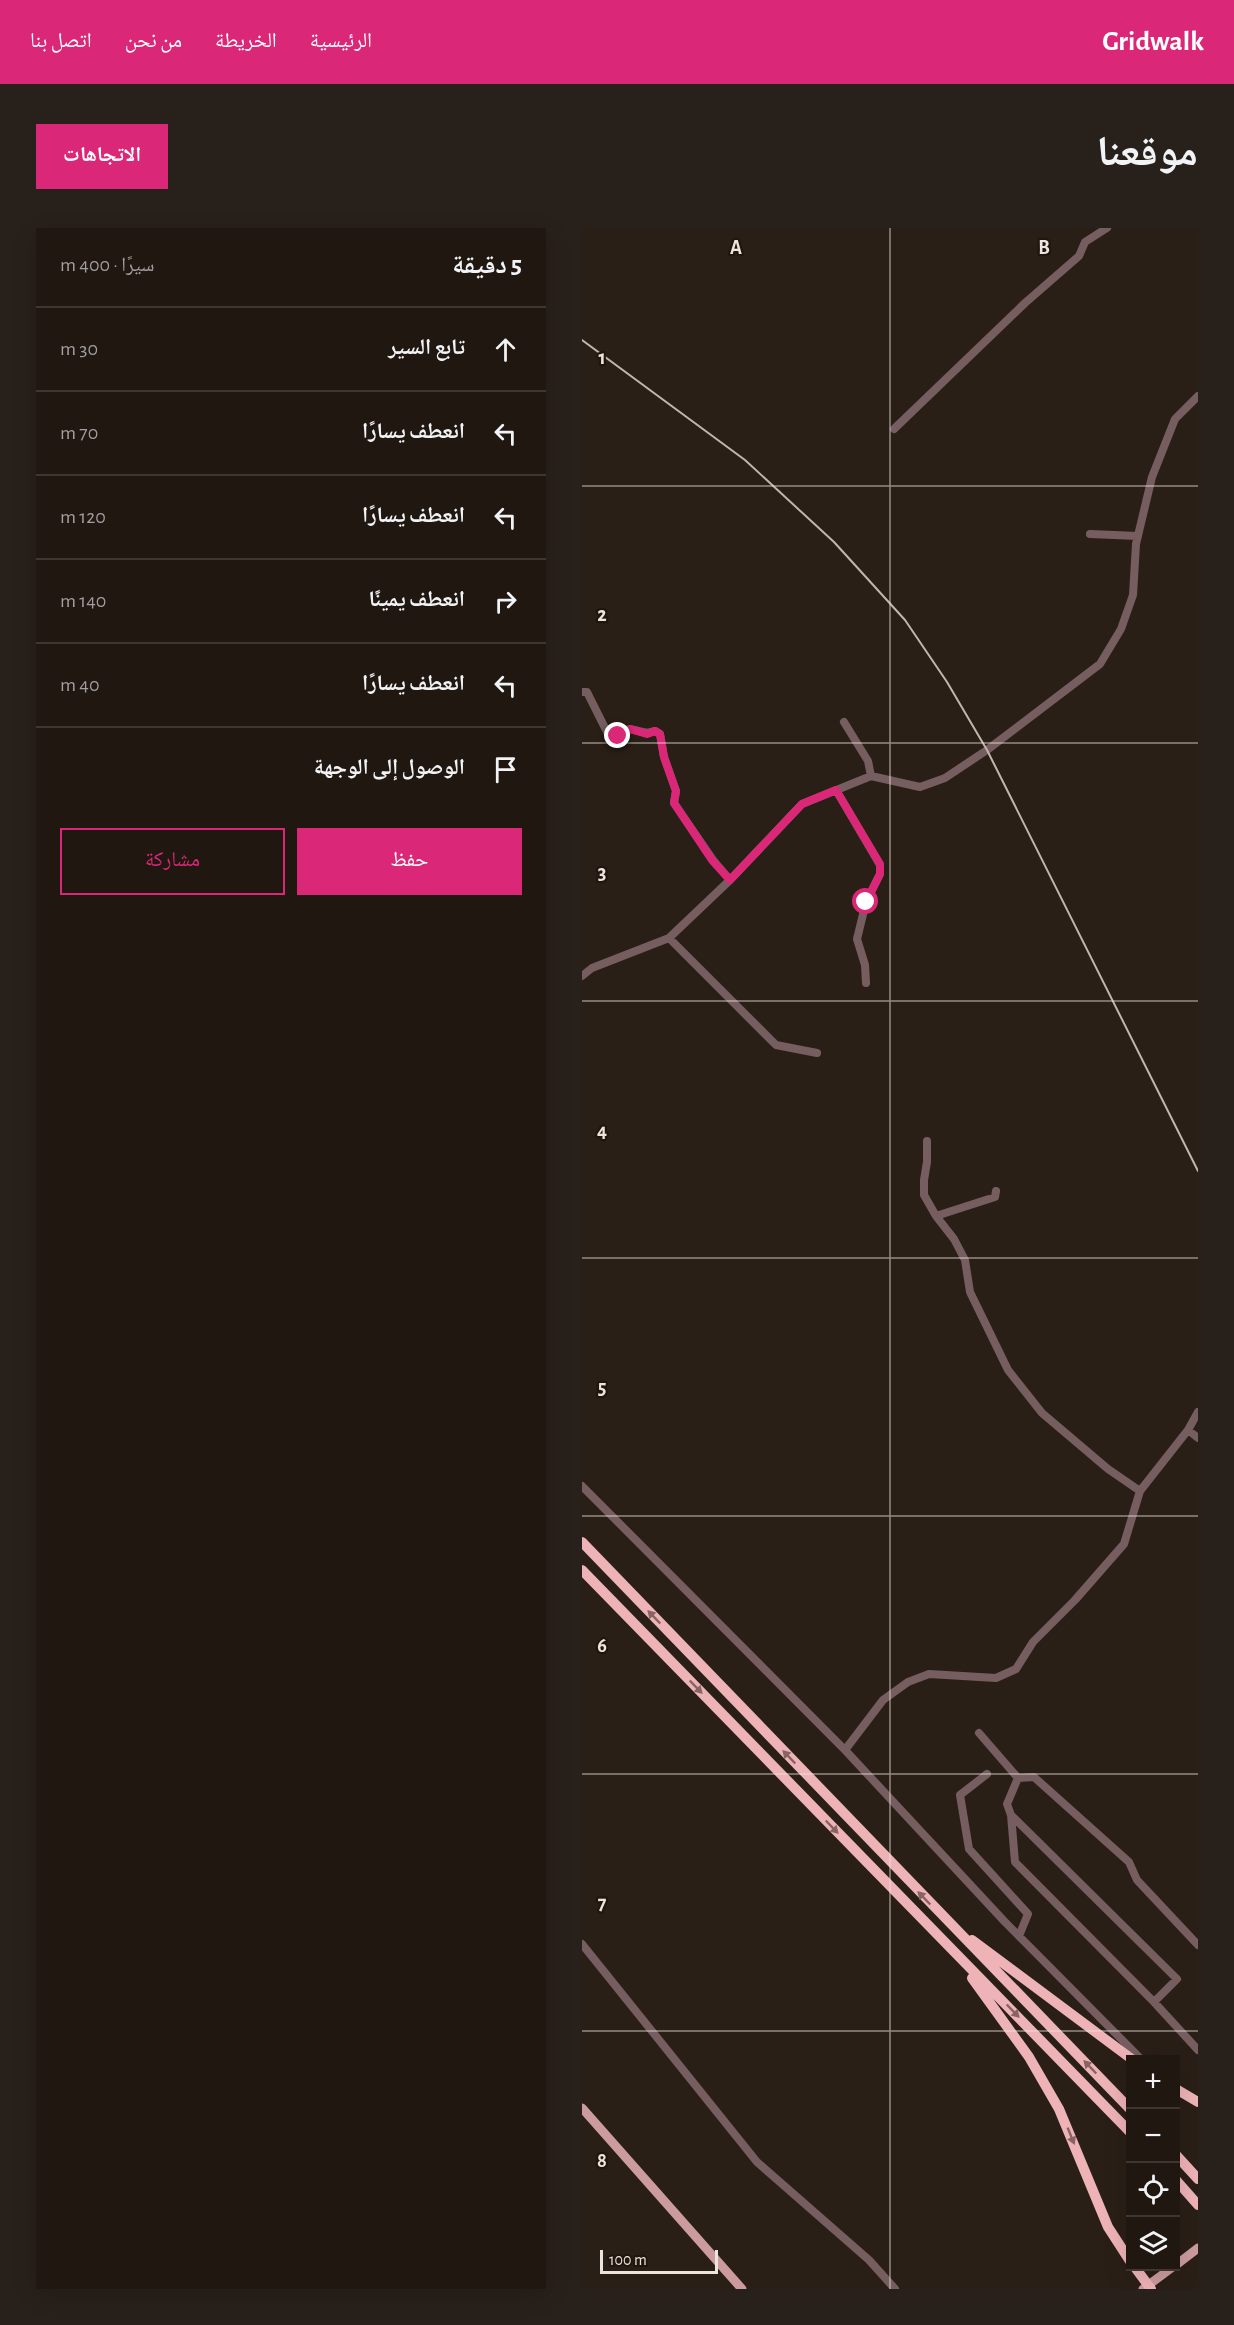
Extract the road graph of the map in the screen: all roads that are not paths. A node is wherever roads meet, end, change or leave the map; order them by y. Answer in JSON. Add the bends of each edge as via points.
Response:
{"nodes":[{"id":1,"x":1107,"y":228,"type":"edge"},
{"id":2,"x":1198,"y":396,"type":"edge"},
{"id":3,"x":894,"y":429,"type":"dead end"},
{"id":4,"x":1090,"y":534,"type":"dead end"},
{"id":5,"x":1138,"y":536,"type":"junction"},
{"id":6,"x":582,"y":692,"type":"edge"},
{"id":7,"x":844,"y":722,"type":"dead end"},
{"id":8,"x":871,"y":776,"type":"junction"},
{"id":9,"x":836,"y":790,"type":"junction"},
{"id":10,"x":730,"y":880,"type":"junction"},
{"id":11,"x":669,"y":938,"type":"junction"},
{"id":12,"x":582,"y":976,"type":"edge"},
{"id":13,"x":866,"y":983,"type":"dead end"},
{"id":14,"x":817,"y":1053,"type":"dead end"},
{"id":15,"x":927,"y":1141,"type":"dead end"},
{"id":16,"x":996,"y":1191,"type":"dead end"},
{"id":17,"x":936,"y":1216,"type":"junction"},
{"id":18,"x":1198,"y":1412,"type":"edge"},
{"id":19,"x":1188,"y":1430,"type":"junction"},
{"id":20,"x":1198,"y":1438,"type":"edge"},
{"id":21,"x":582,"y":1486,"type":"edge"},
{"id":22,"x":1140,"y":1491,"type":"junction"},
{"id":23,"x":582,"y":1542,"type":"edge"},
{"id":24,"x":582,"y":1570,"type":"edge"},
{"id":25,"x":979,"y":1733,"type":"dead end"},
{"id":26,"x":845,"y":1750,"type":"junction"},
{"id":27,"x":987,"y":1774,"type":"dead end"},
{"id":28,"x":1018,"y":1778,"type":"junction"},
{"id":29,"x":1011,"y":1815,"type":"junction"},
{"id":30,"x":945,"y":1920,"type":"junction"},
{"id":31,"x":1019,"y":1936,"type":"junction"},
{"id":32,"x":582,"y":1944,"type":"edge"},
{"id":33,"x":1198,"y":1945,"type":"edge"},
{"id":34,"x":949,"y":1946,"type":"junction"},
{"id":35,"x":1154,"y":2002,"type":"junction"},
{"id":36,"x":1198,"y":2050,"type":"edge"},
{"id":37,"x":1126,"y":2055,"type":"edge"},
{"id":38,"x":1137,"y":2055,"type":"edge"},
{"id":39,"x":1180,"y":2091,"type":"edge"},
{"id":40,"x":1198,"y":2102,"type":"edge"},
{"id":41,"x":1126,"y":2104,"type":"edge"},
{"id":42,"x":582,"y":2108,"type":"edge"},
{"id":43,"x":1126,"y":2127,"type":"edge"},
{"id":44,"x":1180,"y":2159,"type":"edge"},
{"id":45,"x":1198,"y":2179,"type":"edge"},
{"id":46,"x":1180,"y":2185,"type":"edge"},
{"id":47,"x":1198,"y":2205,"type":"edge"},
{"id":48,"x":1196,"y":2250,"type":"edge"},
{"id":49,"x":1126,"y":2254,"type":"edge"},
{"id":50,"x":1180,"y":2262,"type":"edge"},
{"id":51,"x":1137,"y":2271,"type":"edge"},
{"id":52,"x":1169,"y":2271,"type":"edge"},
{"id":53,"x":1147,"y":2288,"type":"edge"},
{"id":54,"x":742,"y":2289,"type":"edge"},
{"id":55,"x":896,"y":2289,"type":"edge"}],
"edges":[{"from":1,"to":3,"type":"street","via":[[1085,242],[1079,256]]},
{"from":2,"to":5,"type":"street","via":[[1175,419],[1152,477]]},
{"from":4,"to":5,"type":"street"},
{"from":5,"to":8,"type":"street","via":[[1133,595],[1121,629],[1100,664],[945,778],[920,787]]},
{"from":6,"to":10,"type":"street","via":[[586,692],[611,740],[630,729],[660,734],[676,791],[674,803]]},
{"from":7,"to":8,"type":"street","via":[[868,761]]},
{"from":8,"to":9,"type":"street"},
{"from":9,"to":10,"type":"street","via":[[802,804]]},
{"from":9,"to":13,"type":"street","via":[[880,864],[857,939]]},
{"from":10,"to":11,"type":"street"},
{"from":11,"to":12,"type":"street","via":[[592,968]]},
{"from":11,"to":14,"type":"street","via":[[776,1045]]},
{"from":15,"to":17,"type":"street","via":[[924,1195]]},
{"from":16,"to":17,"type":"street","via":[[995,1197]]},
{"from":17,"to":22,"type":"street","via":[[965,1260],[970,1292],[1022,1390],[1070,1437]]},
{"from":18,"to":19,"type":"street"},
{"from":19,"to":20,"type":"street"},
{"from":19,"to":22,"type":"street"},
{"from":21,"to":26,"type":"street"},
{"from":22,"to":26,"type":"street","via":[[1124,1544],[1033,1642],[1016,1669],[996,1678],[929,1674],[908,1682],[883,1701]]},
{"from":30,"to":23,"type":"highway","one_way":true},
{"from":24,"to":34,"type":"highway","one_way":true},
{"from":25,"to":28,"type":"street"},
{"from":26,"to":31,"type":"street"},
{"from":27,"to":31,"type":"street","via":[[960,1795],[969,1849],[1028,1914]]},
{"from":28,"to":29,"type":"street","via":[[1007,1804]]},
{"from":28,"to":33,"type":"street","via":[[1034,1777],[1129,1862],[1137,1880]]},
{"from":29,"to":35,"type":"street","via":[[1015,1862]]},
{"from":29,"to":35,"type":"street","via":[[1177,1979]]},
{"from":30,"to":37,"type":"highway"},
{"from":41,"to":30,"type":"highway","one_way":true},
{"from":31,"to":38,"type":"street"},
{"from":32,"to":55,"type":"street","via":[[757,2162],[869,2260]]},
{"from":34,"to":43,"type":"highway","one_way":true},
{"from":34,"to":49,"type":"highway","one_way":true,"via":[[1029,2057],[1059,2109],[1108,2227]]},
{"from":35,"to":36,"type":"street"},
{"from":39,"to":40,"type":"highway"},
{"from":42,"to":54,"type":"main road"},
{"from":44,"to":45,"type":"highway"},
{"from":46,"to":47,"type":"highway"},
{"from":48,"to":50,"type":"main road"},
{"from":51,"to":53,"type":"highway"},
{"from":52,"to":53,"type":"main road"}]}
